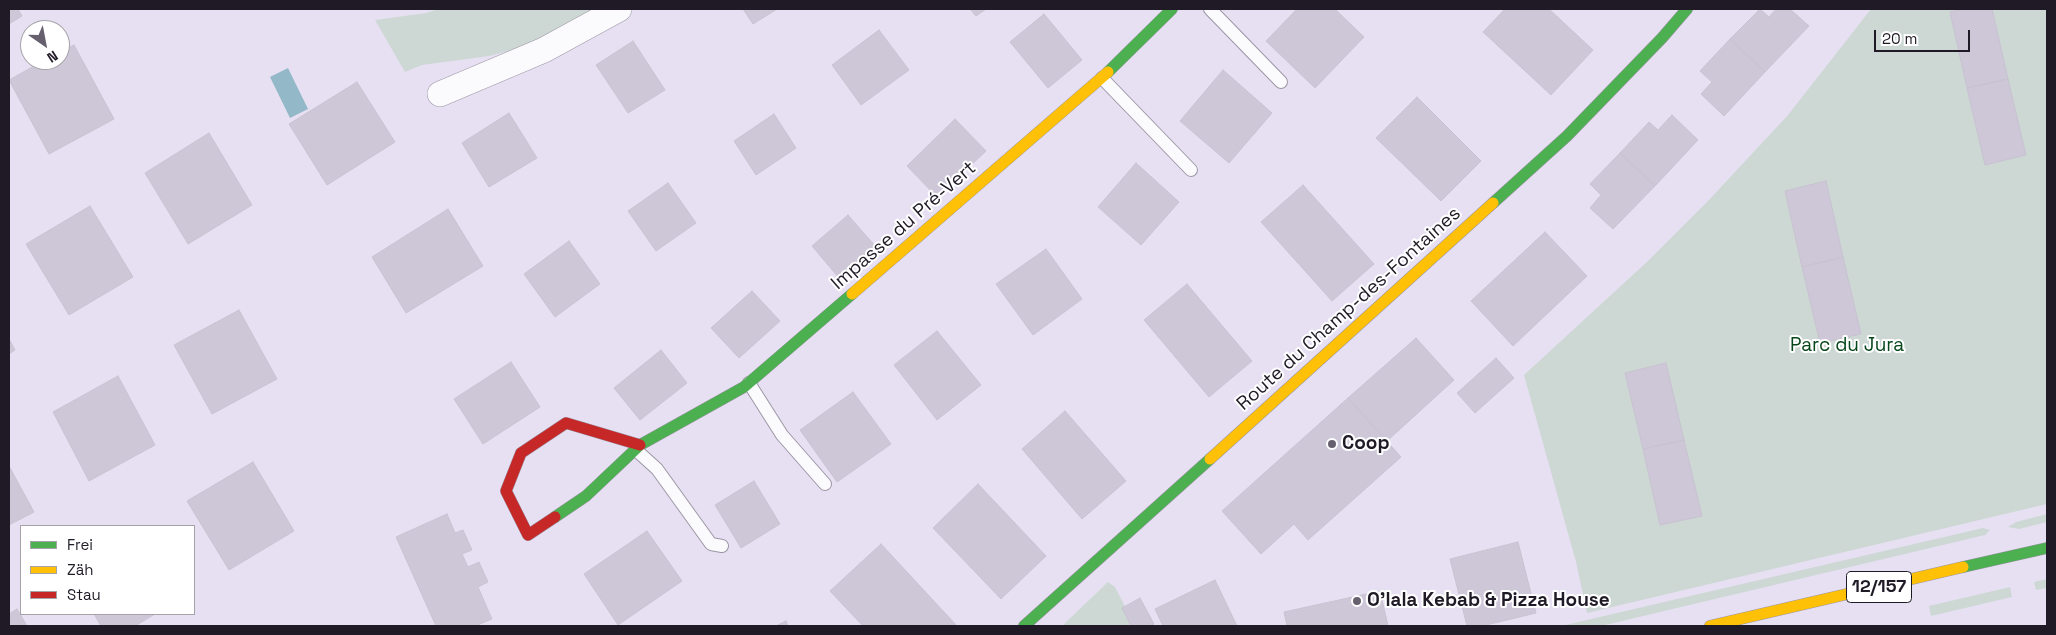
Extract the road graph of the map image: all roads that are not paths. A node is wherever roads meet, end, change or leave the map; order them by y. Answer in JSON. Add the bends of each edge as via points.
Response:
{"nodes":[{"id":1,"x":619,"y":9,"type":"edge"},
{"id":2,"x":1172,"y":9,"type":"edge"},
{"id":3,"x":1210,"y":9,"type":"edge"},
{"id":4,"x":1687,"y":9,"type":"edge"},
{"id":5,"x":1102,"y":78,"type":"junction"},
{"id":6,"x":1282,"y":82,"type":"dead end"},
{"id":7,"x":440,"y":94,"type":"dead end"},
{"id":8,"x":1191,"y":170,"type":"dead end"},
{"id":9,"x":749,"y":383,"type":"junction"},
{"id":10,"x":638,"y":448,"type":"junction"},
{"id":11,"x":825,"y":484,"type":"dead end"},
{"id":12,"x":722,"y":546,"type":"dead end"},
{"id":13,"x":2047,"y":548,"type":"edge"},
{"id":14,"x":1024,"y":626,"type":"edge"},
{"id":15,"x":1710,"y":626,"type":"edge"}],
"edges":[{"from":1,"to":7,"type":"street","via":[[544,50]]},
{"from":2,"to":5,"type":"street","name":"Impasse du Pré-Vert"},
{"from":3,"to":6,"type":"lane"},
{"from":4,"to":14,"type":"street","name":"Route du Champ-des-Fontaines","via":[[1567,136]]},
{"from":5,"to":8,"type":"lane"},
{"from":5,"to":9,"type":"street","name":"Impasse du Pré-Vert"},
{"from":9,"to":10,"type":"street","name":"Impasse du Pré-Vert"},
{"from":9,"to":11,"type":"lane","via":[[782,435]]},
{"from":10,"to":10,"type":"street","name":"Impasse du Pré-Vert","via":[[566,423],[521,453],[506,490],[528,535],[586,496]]},
{"from":10,"to":12,"type":"lane","via":[[711,544]]},
{"from":13,"to":15,"type":"street","number":"12/157"}]}
